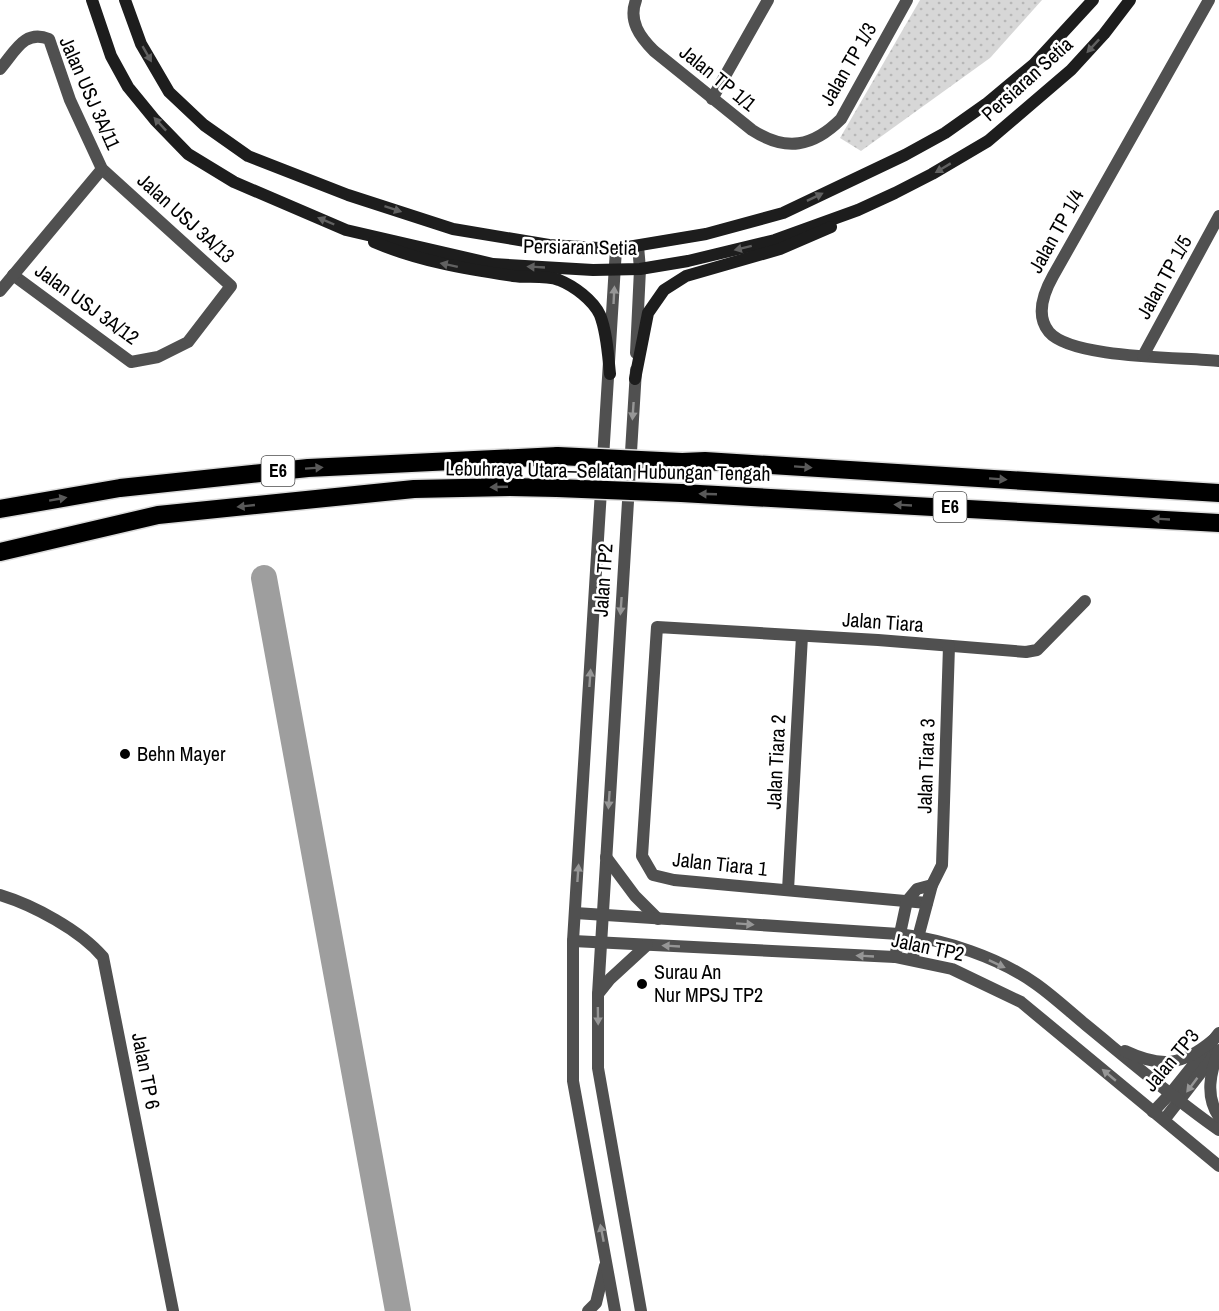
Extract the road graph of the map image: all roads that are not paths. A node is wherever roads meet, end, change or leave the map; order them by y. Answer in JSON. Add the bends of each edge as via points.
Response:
{"nodes":[{"id":1,"x":92,"y":0,"type":"edge"},
{"id":2,"x":125,"y":0,"type":"edge"},
{"id":3,"x":636,"y":0,"type":"edge"},
{"id":4,"x":768,"y":0,"type":"edge"},
{"id":5,"x":907,"y":0,"type":"edge"},
{"id":6,"x":1093,"y":0,"type":"edge"},
{"id":7,"x":1130,"y":0,"type":"edge"},
{"id":8,"x":1209,"y":0,"type":"edge"},
{"id":9,"x":0,"y":69,"type":"edge"},
{"id":10,"x":712,"y":99,"type":"junction"},
{"id":11,"x":813,"y":138,"type":"joint"},
{"id":12,"x":102,"y":169,"type":"junction"},
{"id":13,"x":858,"y":210,"type":"junction"},
{"id":14,"x":1219,"y":216,"type":"edge"},
{"id":15,"x":346,"y":230,"type":"junction"},
{"id":16,"x":638,"y":246,"type":"junction"},
{"id":17,"x":616,"y":249,"type":"junction"},
{"id":18,"x":640,"y":269,"type":"junction"},
{"id":19,"x":616,"y":270,"type":"junction"},
{"id":20,"x":13,"y":276,"type":"junction"},
{"id":21,"x":0,"y":291,"type":"edge"},
{"id":22,"x":199,"y":327,"type":"joint"},
{"id":23,"x":1143,"y":356,"type":"junction"},
{"id":24,"x":1219,"y":362,"type":"edge"},
{"id":25,"x":610,"y":374,"type":"junction"},
{"id":26,"x":635,"y":379,"type":"junction"},
{"id":27,"x":1219,"y":493,"type":"edge"},
{"id":28,"x":0,"y":509,"type":"edge"},
{"id":29,"x":1219,"y":523,"type":"edge"},
{"id":30,"x":0,"y":552,"type":"edge"},
{"id":31,"x":1085,"y":601,"type":"dead end"},
{"id":32,"x":657,"y":627,"type":"joint"},
{"id":33,"x":802,"y":636,"type":"junction"},
{"id":34,"x":949,"y":646,"type":"junction"},
{"id":35,"x":606,"y":857,"type":"junction"},
{"id":36,"x":932,"y":885,"type":"junction"},
{"id":37,"x":788,"y":890,"type":"junction"},
{"id":38,"x":0,"y":895,"type":"edge"},
{"id":39,"x":907,"y":901,"type":"junction"},
{"id":40,"x":927,"y":903,"type":"junction"},
{"id":41,"x":575,"y":913,"type":"junction"},
{"id":42,"x":602,"y":915,"type":"junction"},
{"id":43,"x":658,"y":919,"type":"junction"},
{"id":44,"x":899,"y":934,"type":"junction"},
{"id":45,"x":917,"y":936,"type":"junction"},
{"id":46,"x":573,"y":941,"type":"junction"},
{"id":47,"x":600,"y":942,"type":"junction"},
{"id":48,"x":647,"y":945,"type":"junction"},
{"id":49,"x":895,"y":957,"type":"junction"},
{"id":50,"x":912,"y":960,"type":"junction"},
{"id":51,"x":598,"y":994,"type":"junction"},
{"id":52,"x":1107,"y":1042,"type":"junction"},
{"id":53,"x":1218,"y":1043,"type":"edge"},
{"id":54,"x":1174,"y":1098,"type":"junction"},
{"id":55,"x":1152,"y":1112,"type":"junction"},
{"id":56,"x":1219,"y":1118,"type":"edge"},
{"id":57,"x":1164,"y":1120,"type":"junction"},
{"id":58,"x":1219,"y":1130,"type":"edge"},
{"id":59,"x":1219,"y":1166,"type":"edge"},
{"id":60,"x":606,"y":1258,"type":"junction"},
{"id":61,"x":173,"y":1311,"type":"edge"},
{"id":62,"x":588,"y":1311,"type":"edge"},
{"id":63,"x":615,"y":1311,"type":"edge"},
{"id":64,"x":641,"y":1311,"type":"edge"}],
"edges":[{"from":15,"to":1,"type":"main road","name":"Persiaran Setia","one_way":true,"via":[[234,182],[188,154],[128,87],[111,56]]},
{"from":2,"to":17,"type":"main road","name":"Persiaran Setia","one_way":true,"via":[[141,44],[169,92],[248,156],[348,195],[453,229],[549,245]]},
{"from":3,"to":10,"type":"street","name":"Jalan TP 1/1","via":[[633,18],[642,39]]},
{"from":4,"to":10,"type":"street"},
{"from":5,"to":11,"type":"street","name":"Jalan TP 1/3","via":[[841,119]]},
{"from":16,"to":6,"type":"main road","name":"Persiaran Setia","one_way":true,"via":[[706,234],[783,213],[905,155],[986,104],[1034,64]]},
{"from":7,"to":13,"type":"main road","name":"Persiaran Setia","one_way":true,"via":[[1071,70],[988,141]]},
{"from":8,"to":23,"type":"street","name":"Jalan TP 1/4","via":[[1053,276],[1042,304],[1048,332],[1059,340],[1074,347]]},
{"from":9,"to":12,"type":"street","name":"Jalan USJ 3A/11","via":[[26,39],[33,35],[49,39],[70,100]]},
{"from":10,"to":11,"type":"street","name":"Jalan TP 1/1","via":[[765,139],[790,146]]},
{"from":12,"to":20,"type":"street","name":"Jalan USJ 3A/11"},
{"from":12,"to":22,"type":"street","name":"Jalan USJ 3A/13","via":[[231,286]]},
{"from":13,"to":18,"type":"main road","name":"Persiaran Setia","one_way":true,"via":[[775,240]]},
{"from":13,"to":26,"type":"main road","via":[[827,230],[686,276],[664,290],[648,313]]},
{"from":14,"to":23,"type":"street","name":"Jalan TP 1/5"},
{"from":19,"to":15,"type":"main road","name":"Persiaran Setia","one_way":true,"via":[[493,264]]},
{"from":25,"to":15,"type":"main road","one_way":true,"via":[[599,314],[580,292],[557,279],[437,262],[393,251]]},
{"from":16,"to":17,"type":"main road","name":"Persiaran Setia"},
{"from":16,"to":18,"type":"street","name":"Jalan TP2"},
{"from":17,"to":19,"type":"street","name":"Jalan TP2"},
{"from":18,"to":19,"type":"main road","name":"Persiaran Setia"},
{"from":18,"to":26,"type":"street","name":"Jalan TP2"},
{"from":25,"to":19,"type":"street","name":"Jalan TP2","one_way":true},
{"from":20,"to":21,"type":"street","name":"Jalan USJ 3A/11"},
{"from":20,"to":22,"type":"street","name":"Jalan USJ 3A/12","via":[[131,362],[158,357],[188,342]]},
{"from":23,"to":24,"type":"street","name":"Jalan TP 1/4"},
{"from":41,"to":25,"type":"street","name":"Jalan TP2","one_way":true},
{"from":26,"to":35,"type":"street","name":"Jalan TP2","one_way":true},
{"from":28,"to":27,"type":"highway","name":"Lebuhraya Utara–Selatan Hubungan Tengah","number":"E6","one_way":true,"bridge":true,"via":[[120,488],[308,468],[558,456],[705,461]]},
{"from":29,"to":30,"type":"highway","name":"Lebuhraya Utara–Selatan Hubungan Tengah","number":"E6","one_way":true,"bridge":true,"via":[[681,493],[557,488],[414,489],[158,515]]},
{"from":31,"to":34,"type":"street","name":"Jalan Tiara","via":[[1037,650]]},
{"from":32,"to":33,"type":"street","name":"Jalan Tiara"},
{"from":32,"to":37,"type":"street","name":"Jalan Tiara 1","via":[[642,856],[653,875],[674,880]]},
{"from":33,"to":34,"type":"street","name":"Jalan Tiara"},
{"from":33,"to":37,"type":"street","name":"Jalan Tiara 2"},
{"from":34,"to":36,"type":"street","name":"Jalan Tiara 3","via":[[942,865]]},
{"from":35,"to":42,"type":"street","name":"Jalan TP2"},
{"from":35,"to":43,"type":"street"},
{"from":36,"to":39,"type":"street","via":[[917,889]]},
{"from":36,"to":40,"type":"street","name":"Jalan Tiara 3"},
{"from":37,"to":39,"type":"street","name":"Jalan Tiara 1"},
{"from":38,"to":61,"type":"street","name":"Jalan TP 6","via":[[19,901],[69,929],[103,957]]},
{"from":39,"to":40,"type":"street","name":"Jalan Tiara 1"},
{"from":39,"to":44,"type":"street"},
{"from":40,"to":45,"type":"street","name":"Jalan Tiara 3"},
{"from":41,"to":42,"type":"street","name":"Jalan TP2"},
{"from":41,"to":46,"type":"street","name":"Jalan TP2"},
{"from":42,"to":43,"type":"street","name":"Jalan TP2"},
{"from":42,"to":47,"type":"street","name":"Jalan TP2"},
{"from":43,"to":44,"type":"street","name":"Jalan TP2","one_way":true},
{"from":44,"to":45,"type":"street","name":"Jalan TP2"},
{"from":44,"to":49,"type":"street"},
{"from":45,"to":50,"type":"street","name":"Jalan Tiara 3"},
{"from":45,"to":52,"type":"street","name":"Jalan TP2","one_way":true,"via":[[998,963],[1035,983]]},
{"from":46,"to":47,"type":"street","name":"Jalan TP2"},
{"from":60,"to":46,"type":"street","name":"Jalan TP2","one_way":true,"via":[[573,1081]]},
{"from":47,"to":48,"type":"street","name":"Jalan TP2"},
{"from":47,"to":51,"type":"street","name":"Jalan TP2"},
{"from":49,"to":48,"type":"street","name":"Jalan TP2","one_way":true},
{"from":48,"to":51,"type":"street"},
{"from":49,"to":50,"type":"street","name":"Jalan TP2"},
{"from":55,"to":50,"type":"street","name":"Jalan TP2","one_way":true,"via":[[1021,1002],[952,969]]},
{"from":51,"to":64,"type":"street","name":"Jalan TP2","one_way":true,"via":[[598,1068]]},
{"from":52,"to":53,"type":"street","via":[[1137,1057],[1166,1063]]},
{"from":52,"to":54,"type":"street","name":"Jalan TP2"},
{"from":53,"to":54,"type":"street","name":"Jalan TP3"},
{"from":53,"to":56,"type":"street","via":[[1210,1090]]},
{"from":54,"to":55,"type":"street","name":"Jalan TP3"},
{"from":54,"to":57,"type":"street","name":"Jalan TP3"},
{"from":54,"to":58,"type":"street","name":"Jalan TP2"},
{"from":55,"to":57,"type":"street","name":"Jalan TP2"},
{"from":57,"to":59,"type":"street","name":"Jalan TP2"},
{"from":60,"to":62,"type":"street","via":[[596,1303]]},
{"from":60,"to":63,"type":"street","name":"Jalan TP2"}]}
